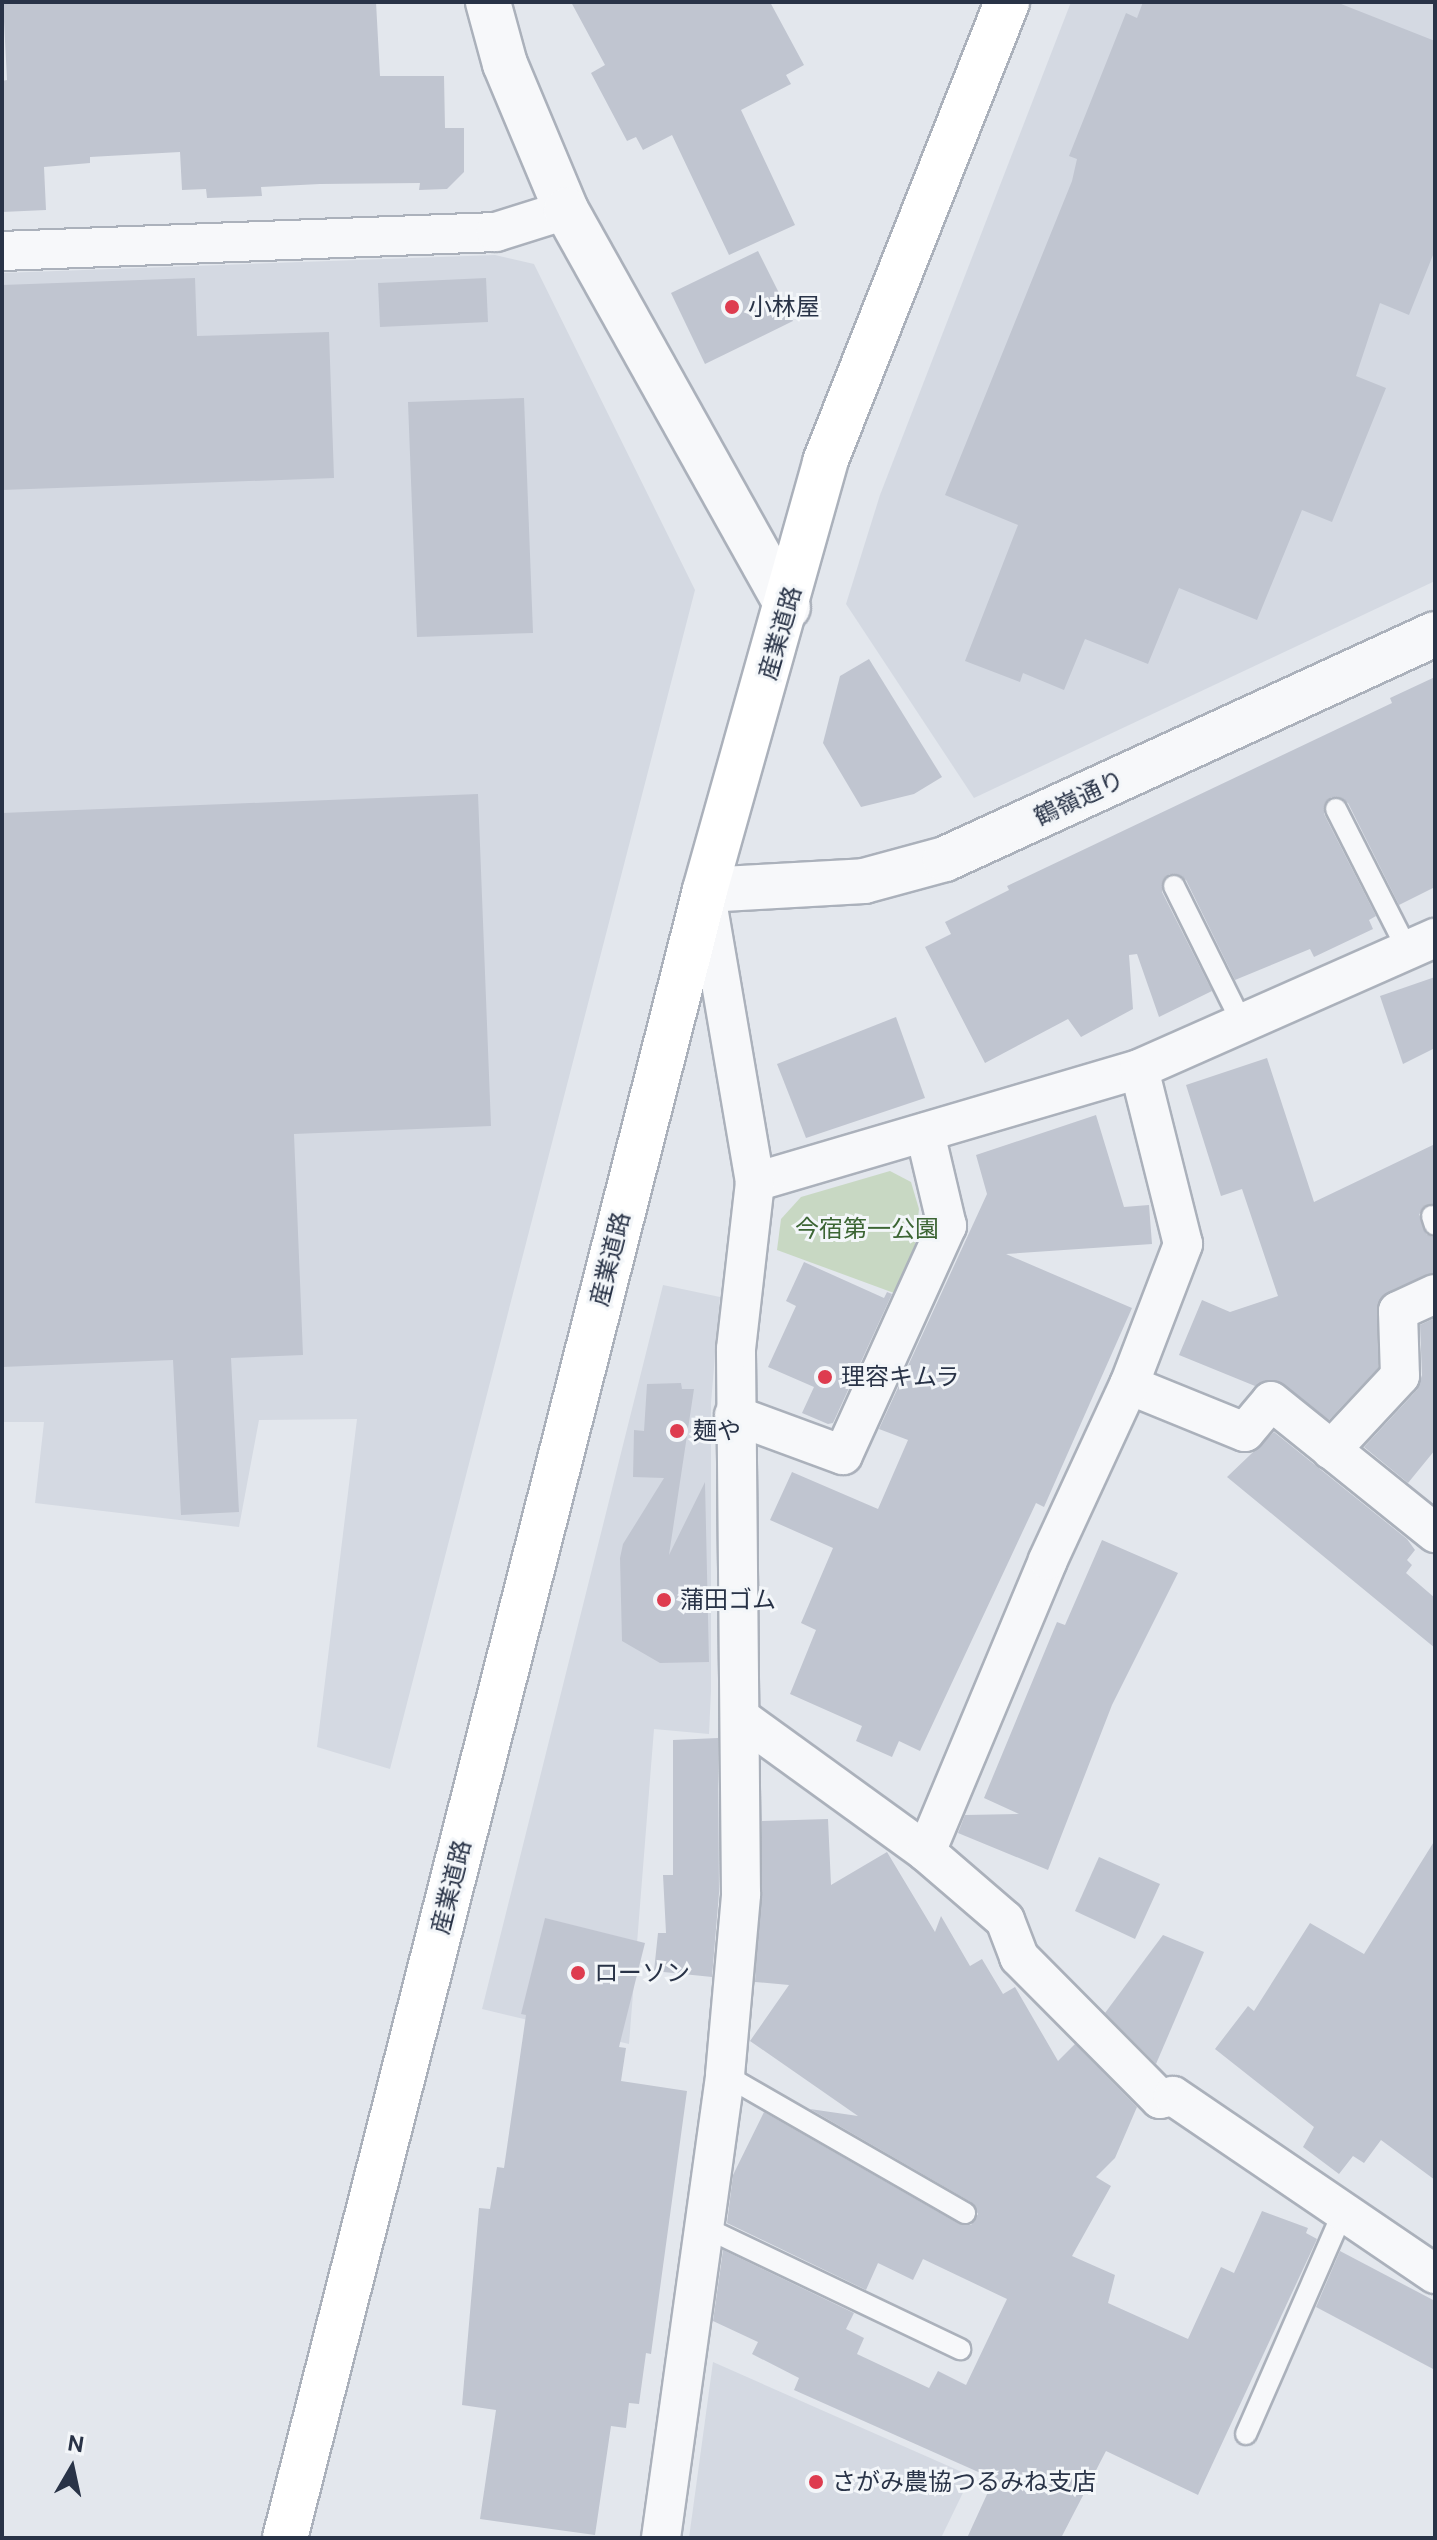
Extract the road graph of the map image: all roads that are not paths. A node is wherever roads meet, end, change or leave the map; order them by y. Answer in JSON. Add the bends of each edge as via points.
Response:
{"nodes":[{"id":1,"x":488,"y":2,"type":"edge"},
{"id":2,"x":1007,"y":2,"type":"edge"},
{"id":3,"x":566,"y":210,"type":"junction"},
{"id":4,"x":2,"y":251,"type":"edge"},
{"id":5,"x":788,"y":607,"type":"junction"},
{"id":6,"x":1435,"y":634,"type":"edge"},
{"id":7,"x":1336,"y":809,"type":"dead end"},
{"id":8,"x":1174,"y":886,"type":"dead end"},
{"id":9,"x":705,"y":890,"type":"junction"},
{"id":10,"x":1421,"y":945,"type":"edge"},
{"id":11,"x":1242,"y":1023,"type":"junction"},
{"id":12,"x":1139,"y":1069,"type":"junction"},
{"id":13,"x":925,"y":1133,"type":"junction"},
{"id":14,"x":755,"y":1182,"type":"junction"},
{"id":15,"x":1435,"y":1294,"type":"edge"},
{"id":16,"x":1129,"y":1385,"type":"junction"},
{"id":17,"x":734,"y":1415,"type":"junction"},
{"id":18,"x":1331,"y":1450,"type":"junction"},
{"id":19,"x":1435,"y":1533,"type":"edge"},
{"id":20,"x":741,"y":1718,"type":"junction"},
{"id":21,"x":926,"y":1852,"type":"junction"},
{"id":22,"x":725,"y":2075,"type":"junction"},
{"id":23,"x":965,"y":2213,"type":"dead end"},
{"id":24,"x":1342,"y":2214,"type":"junction"},
{"id":25,"x":704,"y":2227,"type":"junction"},
{"id":26,"x":1435,"y":2274,"type":"edge"},
{"id":27,"x":960,"y":2349,"type":"dead end"},
{"id":28,"x":1246,"y":2434,"type":"dead end"},
{"id":29,"x":285,"y":2538,"type":"edge"},
{"id":30,"x":661,"y":2538,"type":"edge"}],
"edges":[{"from":1,"to":3,"type":"street","via":[[505,64]]},
{"from":2,"to":5,"type":"main road","name":"産業道路","via":[[825,462]]},
{"from":3,"to":4,"type":"street","via":[[496,232]]},
{"from":3,"to":5,"type":"street"},
{"from":5,"to":9,"type":"main road","name":"産業道路"},
{"from":6,"to":9,"type":"street","name":"鶴嶺通り","via":[[945,859],[864,881]]},
{"from":7,"to":10,"type":"lane"},
{"from":8,"to":11,"type":"lane"},
{"from":9,"to":14,"type":"street"},
{"from":9,"to":29,"type":"main road","name":"産業道路"},
{"from":10,"to":11,"type":"street"},
{"from":11,"to":12,"type":"street"},
{"from":12,"to":13,"type":"street"},
{"from":12,"to":16,"type":"street","via":[[1183,1244]]},
{"from":13,"to":14,"type":"street"},
{"from":13,"to":17,"type":"street","via":[[947,1226],[843,1455]]},
{"from":14,"to":17,"type":"street"},
{"from":15,"to":18,"type":"street","via":[[1398,1311],[1400,1376]]},
{"from":16,"to":18,"type":"street","via":[[1245,1432],[1271,1401]]},
{"from":16,"to":21,"type":"street","via":[[1048,1560]]},
{"from":17,"to":20,"type":"street"},
{"from":18,"to":19,"type":"street"},
{"from":20,"to":21,"type":"street"},
{"from":20,"to":22,"type":"street","via":[[741,1894]]},
{"from":21,"to":24,"type":"street","via":[[1005,1920],[1019,1957],[1160,2099],[1173,2096]]},
{"from":22,"to":23,"type":"lane"},
{"from":22,"to":25,"type":"street"},
{"from":24,"to":26,"type":"street"},
{"from":24,"to":28,"type":"lane"},
{"from":25,"to":27,"type":"lane"},
{"from":25,"to":30,"type":"street"}]}
